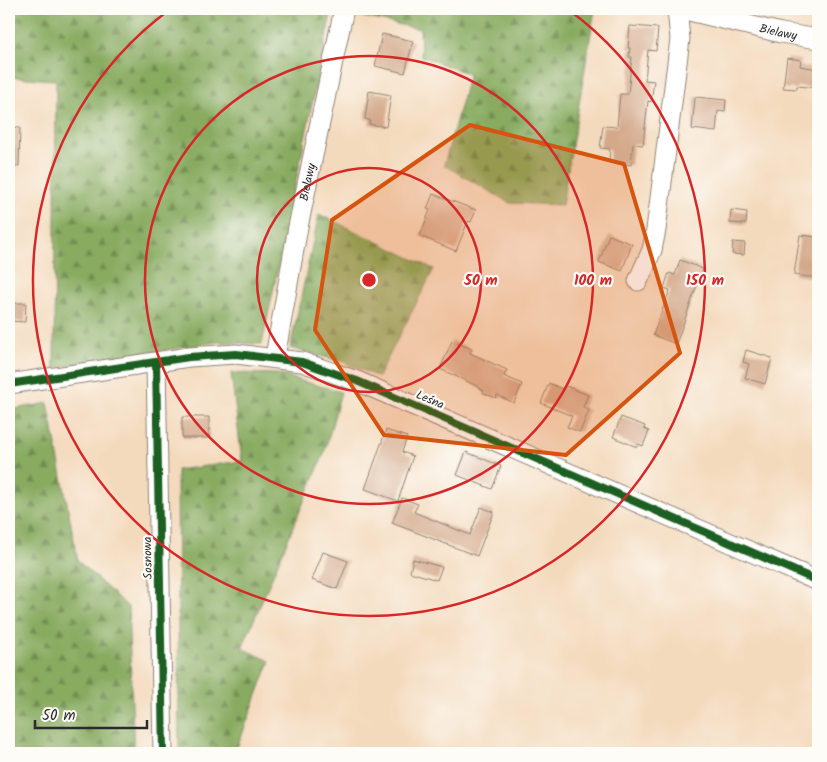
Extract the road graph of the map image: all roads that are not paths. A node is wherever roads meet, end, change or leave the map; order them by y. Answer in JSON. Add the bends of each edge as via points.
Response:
{"nodes":[{"id":1,"x":344,"y":9,"type":"edge"},
{"id":2,"x":677,"y":9,"type":"edge"},
{"id":3,"x":681,"y":9,"type":"edge"},
{"id":4,"x":818,"y":39,"type":"edge"},
{"id":5,"x":638,"y":281,"type":"dead end"},
{"id":6,"x":275,"y":357,"type":"junction"},
{"id":7,"x":156,"y":362,"type":"junction"},
{"id":8,"x":9,"y":384,"type":"edge"},
{"id":9,"x":818,"y":581,"type":"edge"},
{"id":10,"x":163,"y":753,"type":"edge"}],
"edges":[{"from":1,"to":6,"type":"street","name":"Bielawy","via":[[298,227]]},
{"from":2,"to":5,"type":"street","via":[[680,39],[656,230],[652,250]]},
{"from":3,"to":4,"type":"street","name":"Bielawy"},
{"from":6,"to":7,"type":"street","name":"Leśna","via":[[236,354]]},
{"from":6,"to":9,"type":"street","name":"Leśna","via":[[318,366],[357,381]]},
{"from":7,"to":8,"type":"street","name":"Leśna"},
{"from":7,"to":10,"type":"street","name":"Sosnowa"}]}
